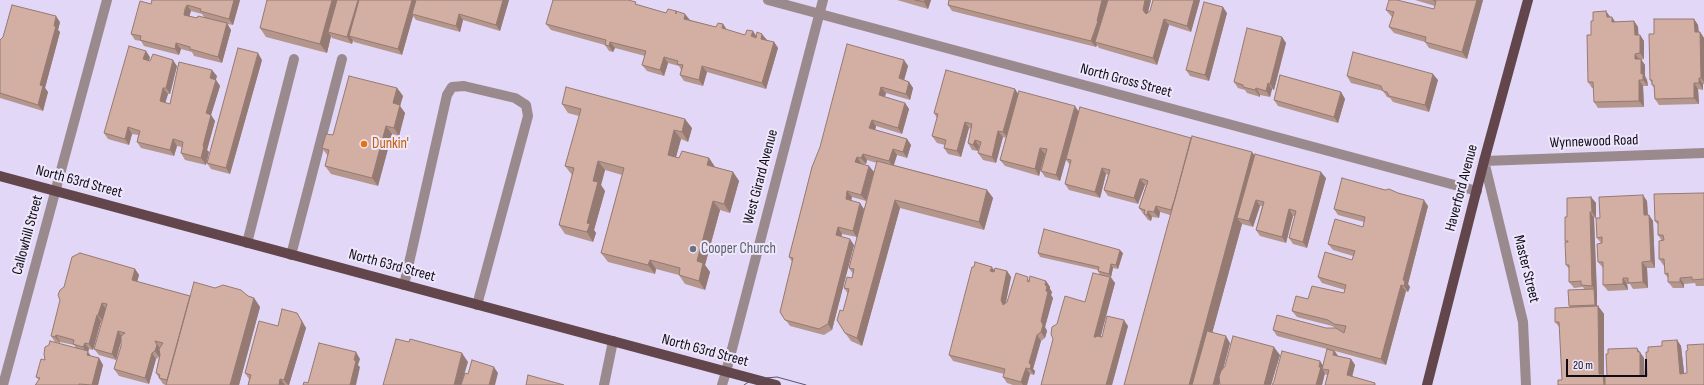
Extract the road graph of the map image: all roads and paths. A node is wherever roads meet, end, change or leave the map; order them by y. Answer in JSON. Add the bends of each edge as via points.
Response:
{"nodes":[{"id":1,"x":107,"y":0,"type":"edge"},
{"id":2,"x":768,"y":0,"type":"edge"},
{"id":3,"x":823,"y":0,"type":"edge"},
{"id":4,"x":1528,"y":0,"type":"edge"},
{"id":5,"x":819,"y":14,"type":"junction"},
{"id":6,"x":294,"y":59,"type":"dead end"},
{"id":7,"x":342,"y":59,"type":"dead end"},
{"id":8,"x":1704,"y":153,"type":"edge"},
{"id":9,"x":1484,"y":161,"type":"junction"},
{"id":10,"x":0,"y":176,"type":"edge"},
{"id":11,"x":55,"y":191,"type":"junction"},
{"id":12,"x":1477,"y":191,"type":"junction"},
{"id":13,"x":247,"y":243,"type":"junction"},
{"id":14,"x":291,"y":255,"type":"junction"},
{"id":15,"x":404,"y":285,"type":"junction"},
{"id":16,"x":477,"y":305,"type":"junction"},
{"id":17,"x":613,"y":341,"type":"junction"},
{"id":18,"x":726,"y":372,"type":"junction"},
{"id":19,"x":3,"y":385,"type":"edge"},
{"id":20,"x":604,"y":385,"type":"edge"},
{"id":21,"x":722,"y":385,"type":"edge"},
{"id":22,"x":776,"y":385,"type":"edge"},
{"id":23,"x":1427,"y":385,"type":"edge"},
{"id":24,"x":1526,"y":385,"type":"edge"}],
"edges":[{"from":1,"to":11,"type":"street","name":"Callowhill Street"},
{"from":2,"to":5,"type":"street","name":"North Gross Street"},
{"from":3,"to":5,"type":"street","name":"West Girard Avenue"},
{"from":4,"to":9,"type":"main road","name":"Haverford Avenue"},
{"from":5,"to":12,"type":"street","name":"North Gross Street"},
{"from":5,"to":18,"type":"street","name":"West Girard Avenue"},
{"from":6,"to":13,"type":"street"},
{"from":7,"to":14,"type":"street"},
{"from":8,"to":9,"type":"street","name":"Wynnewood Road"},
{"from":9,"to":12,"type":"main road","name":"Haverford Avenue"},
{"from":9,"to":24,"type":"street","name":"Master Street","via":[[1523,322]]},
{"from":10,"to":11,"type":"main road","name":"North 63rd Street"},
{"from":11,"to":13,"type":"main road","name":"North 63rd Street"},
{"from":11,"to":19,"type":"street","name":"Callowhill Street"},
{"from":12,"to":23,"type":"main road","name":"Haverford Avenue"},
{"from":13,"to":14,"type":"main road","name":"North 63rd Street"},
{"from":14,"to":15,"type":"main road","name":"North 63rd Street"},
{"from":15,"to":16,"type":"main road","name":"North 63rd Street"},
{"from":15,"to":16,"type":"street","via":[[447,95],[452,86],[464,86],[515,98],[526,105],[528,116]]},
{"from":16,"to":17,"type":"main road","name":"North 63rd Street"},
{"from":17,"to":18,"type":"main road","name":"North 63rd Street"},
{"from":17,"to":20,"type":"street"},
{"from":18,"to":21,"type":"street","name":"West Girard Avenue"},
{"from":18,"to":22,"type":"main road","name":"North 63rd Street"}]}
